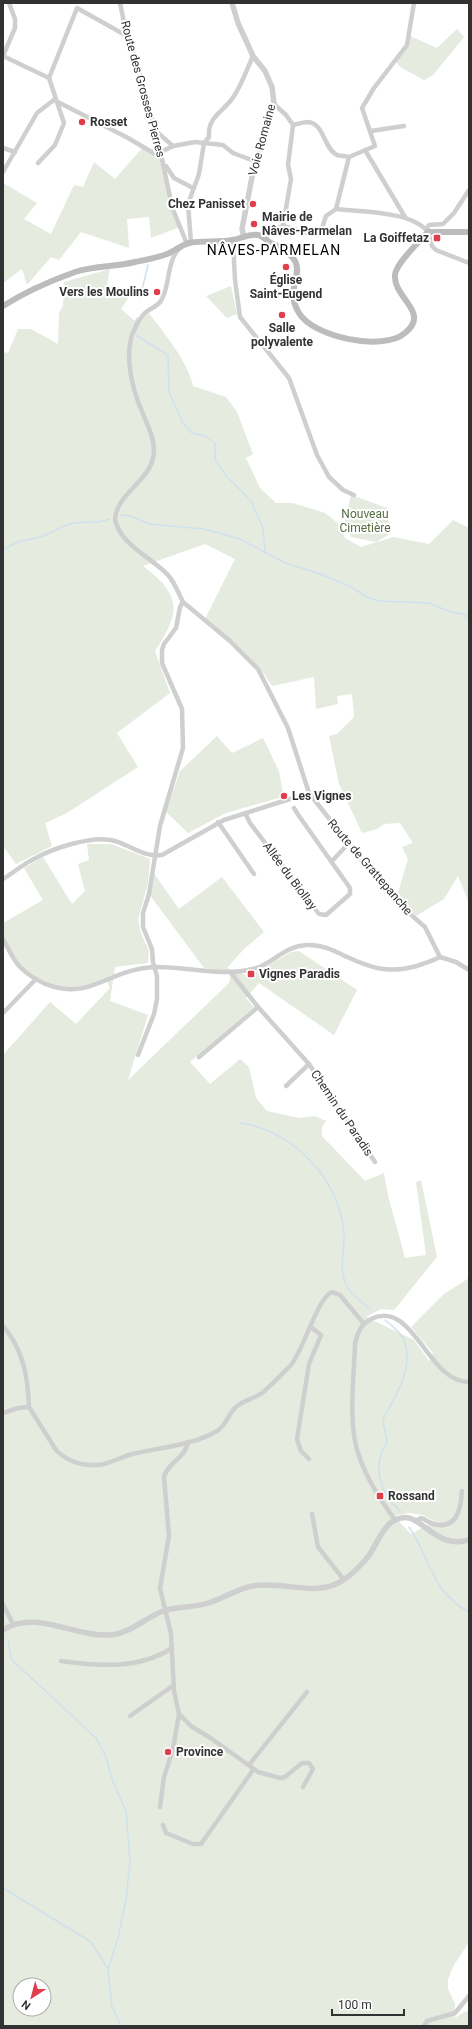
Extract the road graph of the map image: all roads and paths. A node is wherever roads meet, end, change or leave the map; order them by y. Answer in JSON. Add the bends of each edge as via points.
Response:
{"nodes":[{"id":1,"x":9,"y":3,"type":"edge"},
{"id":2,"x":120,"y":3,"type":"edge"},
{"id":3,"x":232,"y":3,"type":"edge"},
{"id":4,"x":414,"y":3,"type":"edge"},
{"id":5,"x":127,"y":36,"type":"junction"},
{"id":6,"x":3,"y":56,"type":"edge"},
{"id":7,"x":253,"y":56,"type":"junction"},
{"id":8,"x":49,"y":78,"type":"junction"},
{"id":9,"x":56,"y":101,"type":"junction"},
{"id":10,"x":274,"y":104,"type":"junction"},
{"id":11,"x":293,"y":125,"type":"junction"},
{"id":12,"x":404,"y":126,"type":"dead end"},
{"id":13,"x":156,"y":130,"type":"junction"},
{"id":14,"x":371,"y":131,"type":"junction"},
{"id":15,"x":204,"y":143,"type":"junction"},
{"id":16,"x":173,"y":146,"type":"junction"},
{"id":17,"x":3,"y":148,"type":"edge"},
{"id":18,"x":364,"y":150,"type":"junction"},
{"id":19,"x":15,"y":152,"type":"junction"},
{"id":20,"x":161,"y":152,"type":"junction"},
{"id":21,"x":349,"y":157,"type":"junction"},
{"id":22,"x":163,"y":161,"type":"junction"},
{"id":23,"x":257,"y":162,"type":"junction"},
{"id":24,"x":38,"y":163,"type":"dead end"},
{"id":25,"x":3,"y":172,"type":"edge"},
{"id":26,"x":193,"y":188,"type":"junction"},
{"id":27,"x":469,"y":190,"type":"edge"},
{"id":28,"x":336,"y":209,"type":"junction"},
{"id":29,"x":405,"y":217,"type":"junction"},
{"id":30,"x":283,"y":226,"type":"junction"},
{"id":31,"x":428,"y":232,"type":"junction"},
{"id":32,"x":469,"y":232,"type":"edge"},
{"id":33,"x":244,"y":237,"type":"junction"},
{"id":34,"x":265,"y":239,"type":"junction"},
{"id":35,"x":233,"y":240,"type":"junction"},
{"id":36,"x":189,"y":243,"type":"junction"},
{"id":37,"x":181,"y":247,"type":"junction"},
{"id":38,"x":469,"y":263,"type":"edge"},
{"id":39,"x":3,"y":306,"type":"edge"},
{"id":40,"x":354,"y":495,"type":"dead end"},
{"id":41,"x":183,"y":602,"type":"junction"},
{"id":42,"x":309,"y":793,"type":"junction"},
{"id":43,"x":294,"y":808,"type":"dead end"},
{"id":44,"x":245,"y":813,"type":"junction"},
{"id":45,"x":218,"y":822,"type":"junction"},
{"id":46,"x":348,"y":844,"type":"junction"},
{"id":47,"x":155,"y":855,"type":"junction"},
{"id":48,"x":332,"y":861,"type":"junction"},
{"id":49,"x":254,"y":874,"type":"dead end"},
{"id":50,"x":3,"y":879,"type":"edge"},
{"id":51,"x":3,"y":939,"type":"edge"},
{"id":52,"x":440,"y":957,"type":"junction"},
{"id":53,"x":154,"y":967,"type":"junction"},
{"id":54,"x":469,"y":970,"type":"edge"},
{"id":55,"x":231,"y":972,"type":"junction"},
{"id":56,"x":36,"y":979,"type":"junction"},
{"id":57,"x":258,"y":1007,"type":"junction"},
{"id":58,"x":3,"y":1013,"type":"edge"},
{"id":59,"x":138,"y":1055,"type":"dead end"},
{"id":60,"x":199,"y":1056,"type":"dead end"},
{"id":61,"x":309,"y":1064,"type":"junction"},
{"id":62,"x":286,"y":1086,"type":"dead end"},
{"id":63,"x":375,"y":1162,"type":"dead end"},
{"id":64,"x":364,"y":1324,"type":"junction"},
{"id":65,"x":3,"y":1326,"type":"edge"},
{"id":66,"x":311,"y":1327,"type":"junction"},
{"id":67,"x":469,"y":1382,"type":"edge"},
{"id":68,"x":28,"y":1407,"type":"junction"},
{"id":69,"x":3,"y":1413,"type":"edge"},
{"id":70,"x":188,"y":1442,"type":"junction"},
{"id":71,"x":308,"y":1459,"type":"dead end"},
{"id":72,"x":462,"y":1491,"type":"dead end"},
{"id":73,"x":312,"y":1514,"type":"dead end"},
{"id":74,"x":395,"y":1520,"type":"junction"},
{"id":75,"x":415,"y":1521,"type":"junction"},
{"id":76,"x":469,"y":1540,"type":"edge"},
{"id":77,"x":344,"y":1580,"type":"junction"},
{"id":78,"x":3,"y":1604,"type":"edge"},
{"id":79,"x":165,"y":1610,"type":"junction"},
{"id":80,"x":13,"y":1624,"type":"junction"},
{"id":81,"x":3,"y":1630,"type":"edge"},
{"id":82,"x":172,"y":1648,"type":"junction"},
{"id":83,"x":61,"y":1661,"type":"dead end"},
{"id":84,"x":174,"y":1685,"type":"junction"},
{"id":85,"x":307,"y":1692,"type":"dead end"},
{"id":86,"x":179,"y":1714,"type":"junction"},
{"id":87,"x":130,"y":1716,"type":"dead end"},
{"id":88,"x":249,"y":1765,"type":"junction"},
{"id":89,"x":253,"y":1770,"type":"junction"},
{"id":90,"x":303,"y":1787,"type":"dead end"},
{"id":91,"x":160,"y":1807,"type":"dead end"},
{"id":92,"x":163,"y":1826,"type":"dead end"},
{"id":93,"x":469,"y":1996,"type":"edge"},
{"id":94,"x":424,"y":2026,"type":"edge"}],
"edges":[{"from":1,"to":6,"type":"street","via":[[15,19],[15,28]]},
{"from":2,"to":5,"type":"street","name":"Route des Grosses Pierres"},
{"from":3,"to":7,"type":"street","name":"Voie Romaine"},
{"from":4,"to":14,"type":"street","via":[[407,45],[362,108]]},
{"from":5,"to":8,"type":"street","via":[[77,8]]},
{"from":5,"to":13,"type":"street","name":"Route des Grosses Pierres"},
{"from":6,"to":8,"type":"street"},
{"from":7,"to":10,"type":"street","name":"Voie Romaine","via":[[265,71],[272,87]]},
{"from":7,"to":15,"type":"street","via":[[235,95],[214,116],[208,130],[209,137]]},
{"from":8,"to":9,"type":"street"},
{"from":9,"to":19,"type":"street","via":[[37,113]]},
{"from":9,"to":22,"type":"street","via":[[128,138]]},
{"from":9,"to":24,"type":"street","via":[[63,116],[63,128],[51,150]]},
{"from":10,"to":11,"type":"street"},
{"from":10,"to":23,"type":"street","name":"Voie Romaine"},
{"from":11,"to":21,"type":"street","via":[[308,122],[314,124],[331,150],[338,155]]},
{"from":11,"to":30,"type":"street","via":[[288,165],[291,179]]},
{"from":12,"to":14,"type":"street"},
{"from":13,"to":16,"type":"street"},
{"from":13,"to":20,"type":"street","name":"Route des Grosses Pierres"},
{"from":14,"to":18,"type":"street","via":[[376,144]]},
{"from":15,"to":16,"type":"street"},
{"from":15,"to":23,"type":"street","via":[[223,145],[233,153]]},
{"from":15,"to":26,"type":"street","via":[[201,165]]},
{"from":16,"to":20,"type":"street"},
{"from":17,"to":19,"type":"street"},
{"from":18,"to":21,"type":"street"},
{"from":18,"to":29,"type":"street"},
{"from":19,"to":25,"type":"street"},
{"from":20,"to":22,"type":"street","name":"Route des Grosses Pierres"},
{"from":21,"to":28,"type":"street"},
{"from":22,"to":26,"type":"street","via":[[174,178]]},
{"from":22,"to":36,"type":"street","name":"Route des Grosses Pierres","via":[[172,207]]},
{"from":23,"to":33,"type":"street","name":"Voie Romaine","via":[[242,229]]},
{"from":26,"to":36,"type":"street","via":[[188,204]]},
{"from":27,"to":31,"type":"street","via":[[449,218],[443,224],[429,225]]},
{"from":28,"to":29,"type":"street"},
{"from":28,"to":30,"type":"street","via":[[326,216],[321,231],[316,235]]},
{"from":29,"to":31,"type":"street","via":[[422,225]]},
{"from":30,"to":34,"type":"street","via":[[270,231]]},
{"from":31,"to":32,"type":"main road"},
{"from":31,"to":34,"type":"main road","via":[[403,260],[395,274],[398,291],[414,312],[414,320],[398,338],[378,342],[365,342],[323,331],[305,321],[294,300],[298,269],[296,264],[284,248]]},
{"from":31,"to":38,"type":"street","via":[[432,246],[436,250]]},
{"from":33,"to":34,"type":"main road","via":[[256,235]]},
{"from":33,"to":35,"type":"main road"},
{"from":35,"to":36,"type":"main road"},
{"from":35,"to":40,"type":"street","via":[[240,317],[289,378],[317,455],[326,472],[343,490]]},
{"from":36,"to":37,"type":"main road"},
{"from":37,"to":39,"type":"main road","via":[[168,254],[134,263],[77,272]]},
{"from":37,"to":41,"type":"street","via":[[172,260],[161,302],[142,315],[131,341],[132,377],[152,438],[153,457],[150,467],[121,503],[115,522],[128,544],[152,559],[167,574]]},
{"from":41,"to":42,"type":"street","name":"Route de Grattepanche","via":[[245,656],[263,676],[288,728]]},
{"from":41,"to":47,"type":"street","via":[[176,628],[164,644],[162,657],[165,671],[182,709],[183,748],[160,826]]},
{"from":42,"to":44,"type":"street"},
{"from":42,"to":46,"type":"street","name":"Route de Grattepanche"},
{"from":43,"to":48,"type":"street"},
{"from":44,"to":45,"type":"street"},
{"from":44,"to":48,"type":"street","name":"Allée du Biollay","via":[[321,915],[326,915],[350,891]]},
{"from":45,"to":47,"type":"street","via":[[168,852]]},
{"from":45,"to":49,"type":"street"},
{"from":46,"to":48,"type":"street"},
{"from":46,"to":52,"type":"street","name":"Route de Grattepanche","via":[[400,906],[425,927]]},
{"from":47,"to":50,"type":"street","via":[[109,839],[84,841],[41,855]]},
{"from":47,"to":53,"type":"street","via":[[142,920],[152,949]]},
{"from":51,"to":56,"type":"street","via":[[16,962]]},
{"from":52,"to":54,"type":"street"},
{"from":52,"to":55,"type":"street","via":[[405,969],[384,970],[365,965],[330,949],[307,945],[281,952],[254,969]]},
{"from":53,"to":55,"type":"street"},
{"from":53,"to":56,"type":"street","via":[[124,971],[92,986],[78,988],[54,987]]},
{"from":53,"to":59,"type":"street","via":[[157,976],[156,1006]]},
{"from":55,"to":57,"type":"street","name":"Chemin du Paradis"},
{"from":56,"to":58,"type":"street"},
{"from":57,"to":60,"type":"street"},
{"from":57,"to":61,"type":"street","name":"Chemin du Paradis"},
{"from":61,"to":62,"type":"street","name":"Chemin du Paradis"},
{"from":61,"to":63,"type":"street","name":"Chemin du Paradis"},
{"from":64,"to":66,"type":"street","via":[[340,1296],[332,1292],[322,1301]]},
{"from":64,"to":67,"type":"street","via":[[379,1316],[393,1317],[410,1330],[449,1377]]},
{"from":64,"to":74,"type":"street","via":[[356,1336],[355,1344],[354,1433],[367,1476]]},
{"from":65,"to":68,"type":"street","via":[[16,1346],[25,1368]]},
{"from":66,"to":70,"type":"street","via":[[296,1358],[270,1386],[238,1405],[219,1430]]},
{"from":66,"to":71,"type":"street","via":[[321,1335],[309,1364],[297,1439],[298,1446]]},
{"from":68,"to":69,"type":"street"},
{"from":68,"to":70,"type":"street","via":[[56,1450],[69,1460],[90,1466],[108,1464],[131,1454]]},
{"from":70,"to":79,"type":"street","via":[[185,1451],[164,1476],[169,1536],[160,1588]]},
{"from":72,"to":75,"type":"street","via":[[461,1509],[453,1520],[437,1525],[421,1518]]},
{"from":73,"to":77,"type":"street","via":[[318,1547]]},
{"from":74,"to":75,"type":"street","via":[[408,1517]]},
{"from":74,"to":77,"type":"street","via":[[386,1528],[367,1558]]},
{"from":75,"to":76,"type":"street","via":[[444,1541],[457,1543]]},
{"from":77,"to":79,"type":"street","via":[[322,1588],[252,1586],[208,1604]]},
{"from":78,"to":80,"type":"street"},
{"from":79,"to":80,"type":"street","via":[[129,1630],[110,1635],[92,1635],[31,1621]]},
{"from":79,"to":82,"type":"street"},
{"from":80,"to":81,"type":"street"},
{"from":82,"to":83,"type":"street","via":[[139,1662],[90,1665]]},
{"from":82,"to":84,"type":"street"},
{"from":84,"to":86,"type":"street"},
{"from":84,"to":87,"type":"street"},
{"from":85,"to":88,"type":"street"},
{"from":86,"to":88,"type":"street","via":[[191,1726]]},
{"from":86,"to":91,"type":"street","via":[[173,1749],[164,1777]]},
{"from":88,"to":89,"type":"street"},
{"from":89,"to":90,"type":"street","via":[[280,1778],[302,1763],[309,1763],[313,1769]]},
{"from":89,"to":92,"type":"street","via":[[201,1844],[193,1844],[166,1833]]},
{"from":93,"to":94,"type":"street","via":[[454,2013],[427,2021]]}]}
